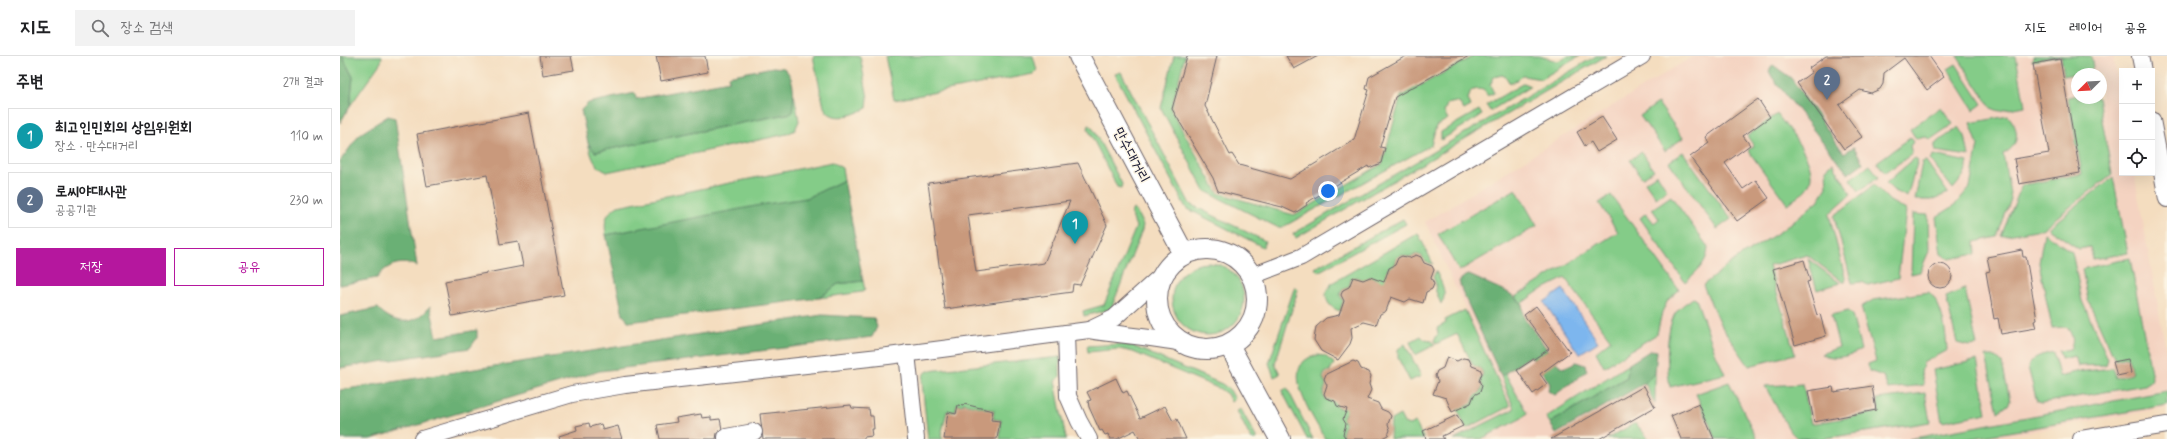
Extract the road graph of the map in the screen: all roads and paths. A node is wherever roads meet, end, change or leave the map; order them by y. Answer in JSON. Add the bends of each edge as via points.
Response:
{"nodes":[{"id":1,"x":1079,"y":56,"type":"edge"},
{"id":2,"x":1642,"y":56,"type":"edge"},
{"id":3,"x":2140,"y":56,"type":"edge"},
{"id":4,"x":2142,"y":68,"type":"edge"},
{"id":5,"x":2155,"y":136,"type":"edge"},
{"id":6,"x":2167,"y":199,"type":"edge"},
{"id":7,"x":1184,"y":254,"type":"junction"},
{"id":8,"x":1163,"y":274,"type":"junction"},
{"id":9,"x":1252,"y":276,"type":"junction"},
{"id":10,"x":1089,"y":330,"type":"junction"},
{"id":11,"x":1066,"y":333,"type":"junction"},
{"id":12,"x":1182,"y":343,"type":"junction"},
{"id":13,"x":1228,"y":345,"type":"junction"},
{"id":14,"x":907,"y":353,"type":"junction"},
{"id":15,"x":2167,"y":425,"type":"edge"},
{"id":16,"x":754,"y":432,"type":"dead end"},
{"id":17,"x":422,"y":439,"type":"edge"},
{"id":18,"x":726,"y":439,"type":"edge"},
{"id":19,"x":916,"y":439,"type":"edge"},
{"id":20,"x":1089,"y":439,"type":"edge"},
{"id":21,"x":1280,"y":439,"type":"edge"},
{"id":22,"x":2081,"y":439,"type":"edge"}],
"edges":[{"from":1,"to":7,"type":"main road","name":"만수대거리"},
{"from":2,"to":9,"type":"street","via":[[1300,257]]},
{"from":3,"to":4,"type":"street"},
{"from":5,"to":6,"type":"street"},
{"from":7,"to":8,"type":"main road","via":[[1172,262]]},
{"from":7,"to":9,"type":"main road","via":[[1197,249],[1223,250],[1235,256]]},
{"from":8,"to":10,"type":"street","via":[[1114,318]]},
{"from":8,"to":12,"type":"main road","via":[[1157,304],[1161,319],[1169,332]]},
{"from":9,"to":13,"type":"main road","via":[[1258,302],[1255,316],[1240,338]]},
{"from":10,"to":11,"type":"street"},
{"from":10,"to":12,"type":"street"},
{"from":11,"to":14,"type":"street"},
{"from":11,"to":20,"type":"street","via":[[1068,396]]},
{"from":12,"to":13,"type":"main road","via":[[1197,349],[1213,349]]},
{"from":13,"to":21,"type":"main road"},
{"from":14,"to":17,"type":"street","via":[[625,385],[579,393]]},
{"from":14,"to":19,"type":"street"},
{"from":15,"to":22,"type":"street"},
{"from":16,"to":18,"type":"street"}]}
